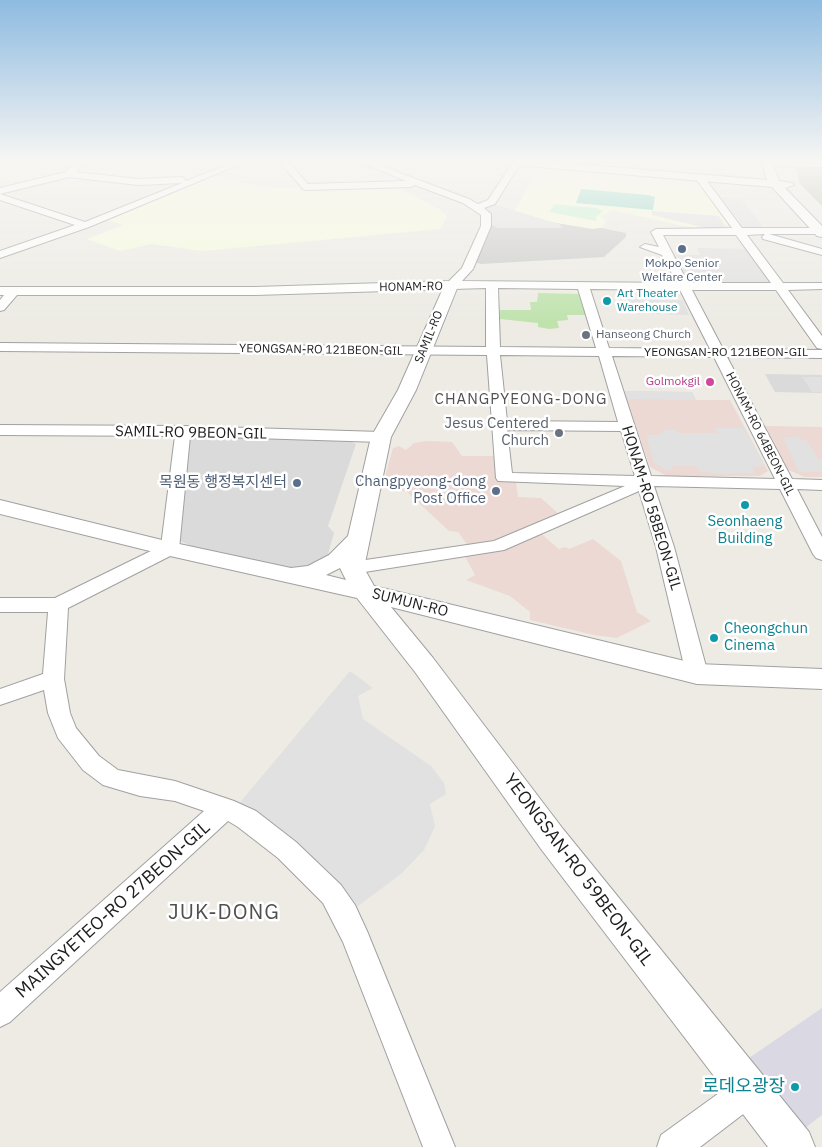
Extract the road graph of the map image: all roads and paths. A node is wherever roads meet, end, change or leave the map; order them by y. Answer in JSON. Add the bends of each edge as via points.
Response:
{"nodes":[{"id":1,"x":57,"y":216,"type":"edge"},
{"id":2,"x":109,"y":216,"type":"edge"},
{"id":3,"x":486,"y":216,"type":"edge"},
{"id":4,"x":728,"y":216,"type":"edge"},
{"id":5,"x":807,"y":216,"type":"edge"},
{"id":6,"x":810,"y":216,"type":"edge"},
{"id":7,"x":86,"y":225,"type":"junction"},
{"id":8,"x":821,"y":229,"type":"edge"},
{"id":9,"x":739,"y":230,"type":"junction"},
{"id":10,"x":658,"y":231,"type":"joint"},
{"id":11,"x":645,"y":247,"type":"dead end"},
{"id":12,"x":822,"y":252,"type":"edge"},
{"id":13,"x":667,"y":253,"type":"junction"},
{"id":14,"x":0,"y":254,"type":"edge"},
{"id":15,"x":492,"y":285,"type":"junction"},
{"id":16,"x":583,"y":285,"type":"junction"},
{"id":17,"x":779,"y":285,"type":"junction"},
{"id":18,"x":451,"y":286,"type":"junction"},
{"id":19,"x":822,"y":286,"type":"edge"},
{"id":20,"x":683,"y":287,"type":"junction"},
{"id":21,"x":0,"y":291,"type":"edge"},
{"id":22,"x":14,"y":291,"type":"junction"},
{"id":23,"x":0,"y":307,"type":"edge"},
{"id":24,"x":822,"y":345,"type":"edge"},
{"id":25,"x":0,"y":347,"type":"edge"},
{"id":26,"x":424,"y":351,"type":"junction"},
{"id":27,"x":494,"y":351,"type":"junction"},
{"id":28,"x":604,"y":353,"type":"junction"},
{"id":29,"x":718,"y":353,"type":"junction"},
{"id":30,"x":822,"y":354,"type":"edge"},
{"id":31,"x":500,"y":425,"type":"junction"},
{"id":32,"x":626,"y":427,"type":"junction"},
{"id":33,"x":0,"y":430,"type":"edge"},
{"id":34,"x":183,"y":431,"type":"junction"},
{"id":35,"x":381,"y":437,"type":"junction"},
{"id":36,"x":643,"y":481,"type":"junction"},
{"id":37,"x":786,"y":484,"type":"junction"},
{"id":38,"x":822,"y":485,"type":"edge"},
{"id":39,"x":0,"y":508,"type":"edge"},
{"id":40,"x":358,"y":538,"type":"junction"},
{"id":41,"x":170,"y":549,"type":"junction"},
{"id":42,"x":822,"y":554,"type":"edge"},
{"id":43,"x":293,"y":574,"type":"junction"},
{"id":44,"x":358,"y":580,"type":"junction"},
{"id":45,"x":0,"y":605,"type":"edge"},
{"id":46,"x":58,"y":605,"type":"junction"},
{"id":47,"x":697,"y":674,"type":"junction"},
{"id":48,"x":53,"y":679,"type":"junction"},
{"id":49,"x":822,"y":679,"type":"edge"},
{"id":50,"x":0,"y":698,"type":"edge"},
{"id":51,"x":225,"y":808,"type":"junction"},
{"id":52,"x":0,"y":1012,"type":"edge"},
{"id":53,"x":748,"y":1091,"type":"junction"},
{"id":54,"x":439,"y":1147,"type":"edge"},
{"id":55,"x":673,"y":1147,"type":"edge"},
{"id":56,"x":794,"y":1147,"type":"edge"}],
"edges":[{"from":1,"to":7,"type":"street"},
{"from":2,"to":7,"type":"street"},
{"from":3,"to":18,"type":"street","name":"SAMIL-RO","via":[[486,226],[467,269]]},
{"from":4,"to":9,"type":"street"},
{"from":5,"to":8,"type":"street"},
{"from":6,"to":8,"type":"street"},
{"from":7,"to":14,"type":"street"},
{"from":8,"to":9,"type":"street"},
{"from":9,"to":10,"type":"street"},
{"from":9,"to":12,"type":"street"},
{"from":9,"to":17,"type":"street"},
{"from":10,"to":13,"type":"street","name":"HONAM-RO 64BEON-GIL"},
{"from":11,"to":13,"type":"street"},
{"from":13,"to":20,"type":"street","name":"HONAM-RO 64BEON-GIL"},
{"from":15,"to":16,"type":"street","name":"HONAM-RO"},
{"from":15,"to":18,"type":"street","name":"HONAM-RO"},
{"from":15,"to":27,"type":"street"},
{"from":16,"to":20,"type":"street","name":"HONAM-RO"},
{"from":16,"to":28,"type":"street","name":"HONAM-RO 58BEON-GIL"},
{"from":17,"to":19,"type":"street","name":"HONAM-RO"},
{"from":17,"to":20,"type":"street","name":"HONAM-RO"},
{"from":17,"to":24,"type":"street"},
{"from":18,"to":22,"type":"street","name":"HONAM-RO","via":[[255,291]]},
{"from":18,"to":26,"type":"street","name":"SAMIL-RO"},
{"from":20,"to":29,"type":"street","name":"HONAM-RO 64BEON-GIL"},
{"from":21,"to":22,"type":"street","name":"HONAM-RO"},
{"from":22,"to":23,"type":"street"},
{"from":25,"to":26,"type":"street","name":"YEONGSAN-RO 121BEON-GIL"},
{"from":26,"to":27,"type":"street","name":"YEONGSAN-RO 121BEON-GIL"},
{"from":26,"to":35,"type":"street","name":"SAMIL-RO"},
{"from":27,"to":28,"type":"street","name":"YEONGSAN-RO 121BEON-GIL"},
{"from":27,"to":31,"type":"street"},
{"from":28,"to":29,"type":"street","name":"YEONGSAN-RO 121BEON-GIL"},
{"from":28,"to":32,"type":"street","name":"HONAM-RO 58BEON-GIL"},
{"from":29,"to":30,"type":"street","name":"YEONGSAN-RO 121BEON-GIL"},
{"from":29,"to":37,"type":"street","name":"HONAM-RO 64BEON-GIL"},
{"from":31,"to":32,"type":"street"},
{"from":31,"to":36,"type":"street","via":[[504,478]]},
{"from":32,"to":36,"type":"street","name":"HONAM-RO 58BEON-GIL"},
{"from":33,"to":34,"type":"street","name":"SAMIL-RO 9BEON-GIL"},
{"from":34,"to":35,"type":"street","name":"SAMIL-RO 9BEON-GIL"},
{"from":34,"to":41,"type":"street"},
{"from":35,"to":40,"type":"street","name":"SAMIL-RO"},
{"from":36,"to":37,"type":"street"},
{"from":36,"to":44,"type":"street","via":[[630,490],[498,546]]},
{"from":36,"to":47,"type":"street","name":"HONAM-RO 58BEON-GIL","via":[[665,547]]},
{"from":37,"to":38,"type":"street"},
{"from":37,"to":42,"type":"street","name":"HONAM-RO 64BEON-GIL"},
{"from":39,"to":41,"type":"street","name":"SUMUN-RO"},
{"from":40,"to":43,"type":"street","via":[[337,560],[312,573]]},
{"from":40,"to":44,"type":"street","name":"SAMIL-RO"},
{"from":41,"to":43,"type":"street","name":"SUMUN-RO"},
{"from":41,"to":46,"type":"street"},
{"from":43,"to":44,"type":"street","name":"SUMUN-RO"},
{"from":44,"to":47,"type":"street","name":"SUMUN-RO"},
{"from":44,"to":53,"type":"street","name":"YEONGSAN-RO 59BEON-GIL","via":[[552,839]]},
{"from":45,"to":46,"type":"street"},
{"from":46,"to":48,"type":"street"},
{"from":47,"to":49,"type":"street","name":"SUMUN-RO"},
{"from":48,"to":50,"type":"street"},
{"from":48,"to":51,"type":"street","via":[[66,732],[90,762],[111,778],[175,791]]},
{"from":51,"to":52,"type":"street","name":"MAINGYETEO-RO 27BEON-GIL"},
{"from":51,"to":54,"type":"street","via":[[247,819],[288,850],[332,894],[345,914]]},
{"from":53,"to":55,"type":"street"},
{"from":53,"to":56,"type":"street","name":"YEONGSAN-RO 59BEON-GIL"}]}
